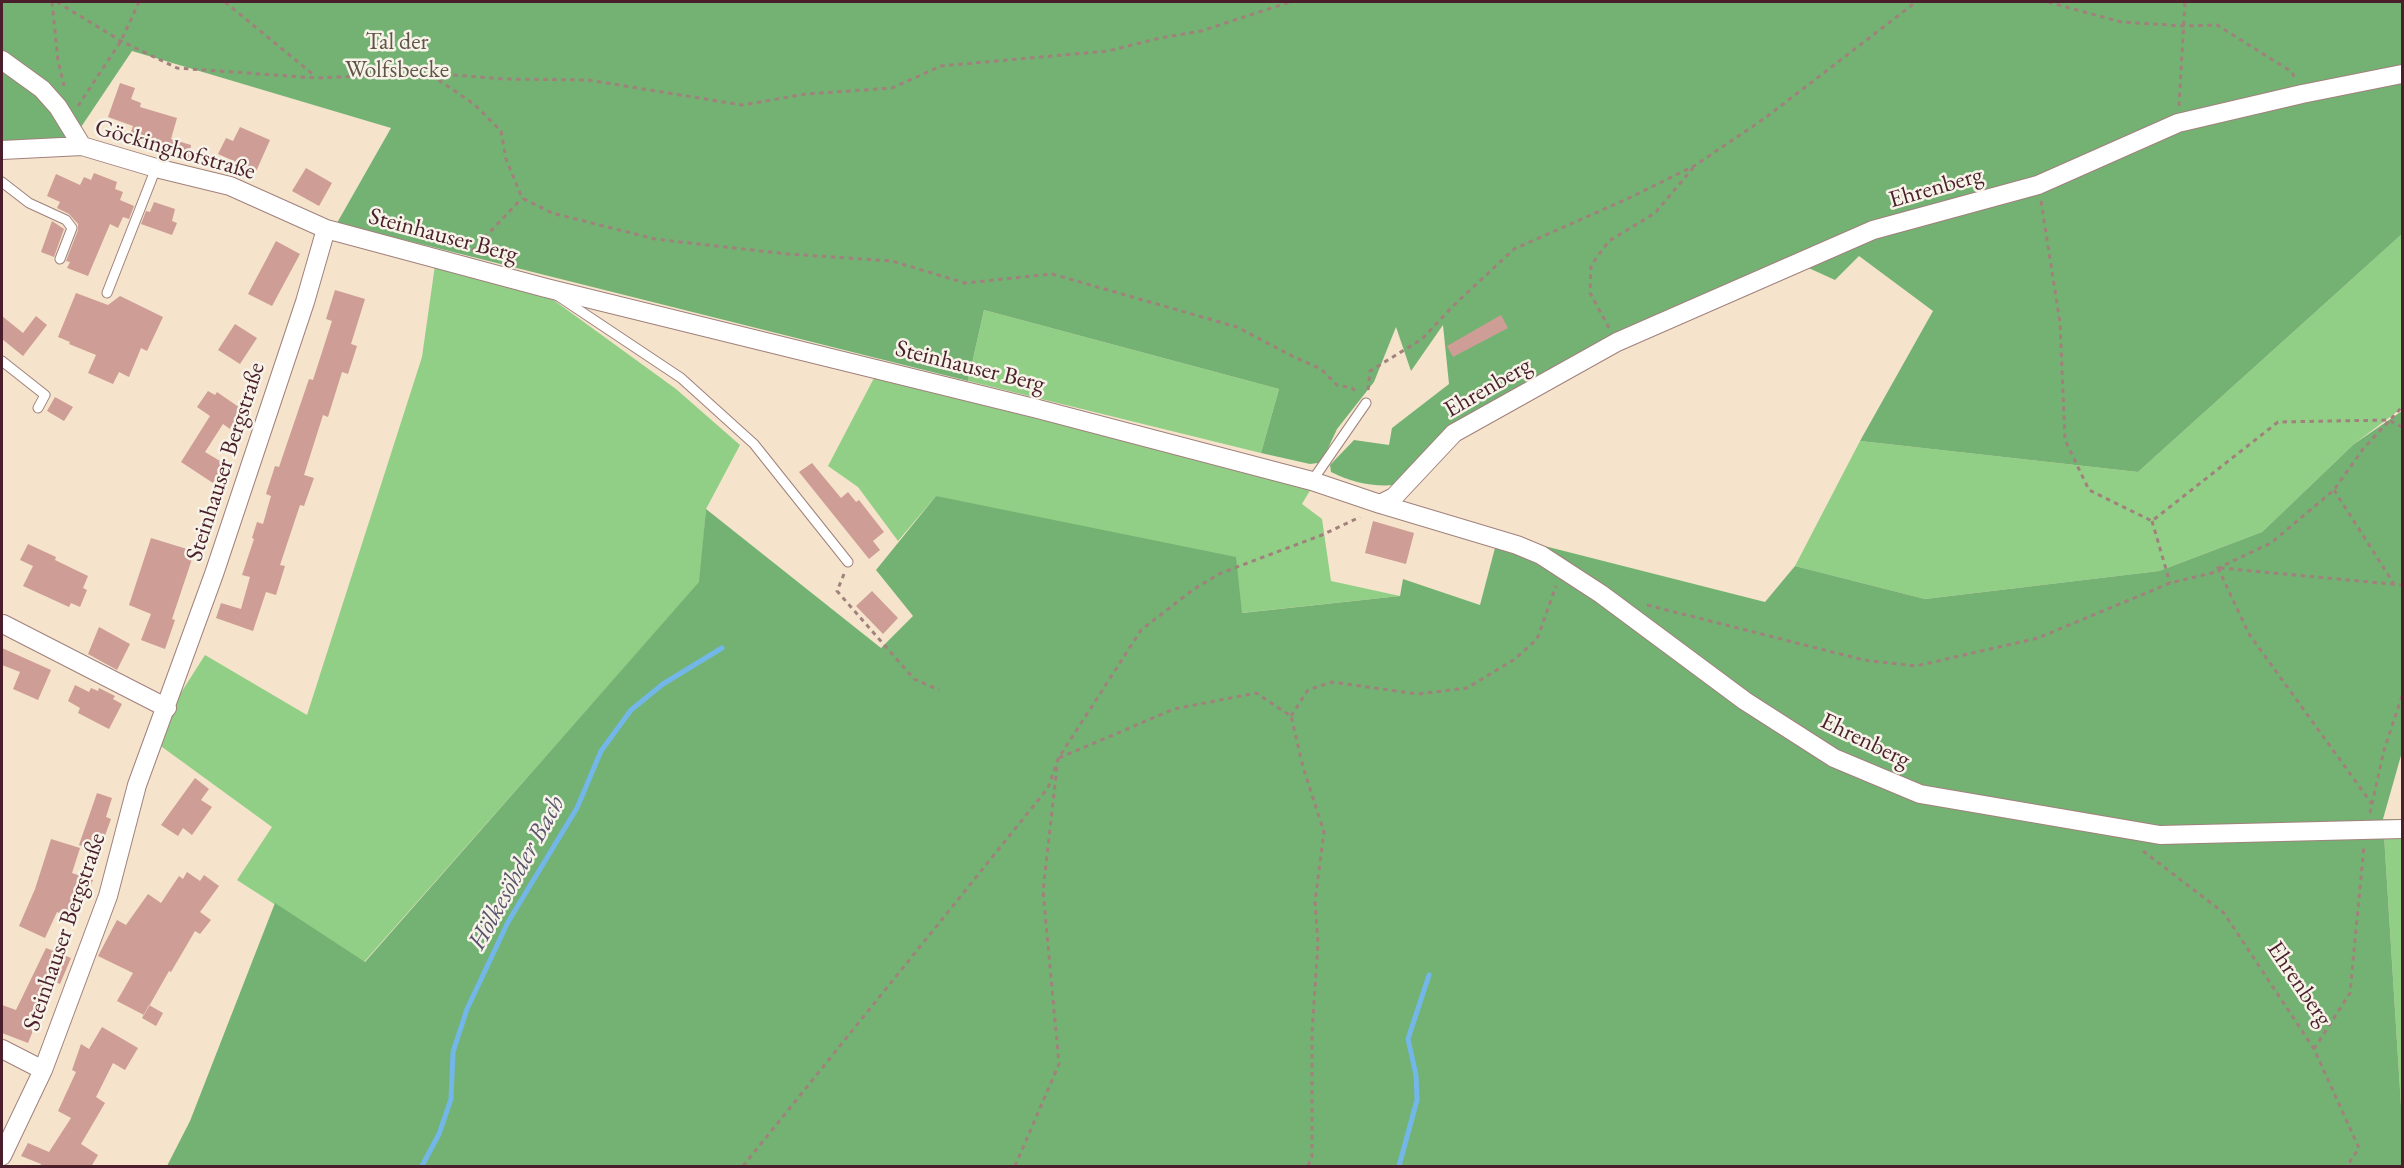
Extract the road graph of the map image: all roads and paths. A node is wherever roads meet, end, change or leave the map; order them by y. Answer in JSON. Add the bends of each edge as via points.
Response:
{"nodes":[{"id":1,"x":55,"y":2,"type":"edge"},
{"id":2,"x":139,"y":2,"type":"edge"},
{"id":3,"x":225,"y":2,"type":"edge"},
{"id":4,"x":1290,"y":2,"type":"edge"},
{"id":5,"x":1916,"y":2,"type":"edge"},
{"id":6,"x":2048,"y":2,"type":"edge"},
{"id":7,"x":2185,"y":2,"type":"edge"},
{"id":8,"x":2185,"y":26,"type":"junction"},
{"id":9,"x":121,"y":41,"type":"junction"},
{"id":10,"x":2,"y":60,"type":"edge"},
{"id":11,"x":429,"y":73,"type":"junction"},
{"id":12,"x":2403,"y":74,"type":"edge"},
{"id":13,"x":316,"y":78,"type":"junction"},
{"id":14,"x":66,"y":91,"type":"dead end"},
{"id":15,"x":2302,"y":94,"type":"junction"},
{"id":16,"x":68,"y":122,"type":"junction"},
{"id":17,"x":2178,"y":123,"type":"junction"},
{"id":18,"x":82,"y":146,"type":"junction"},
{"id":19,"x":2,"y":150,"type":"edge"},
{"id":20,"x":1694,"y":166,"type":"junction"},
{"id":21,"x":156,"y":168,"type":"junction"},
{"id":22,"x":2,"y":182,"type":"edge"},
{"id":23,"x":2038,"y":185,"type":"junction"},
{"id":24,"x":522,"y":198,"type":"junction"},
{"id":25,"x":327,"y":229,"type":"junction"},
{"id":26,"x":60,"y":259,"type":"dead end"},
{"id":27,"x":458,"y":265,"type":"junction"},
{"id":28,"x":546,"y":288,"type":"junction"},
{"id":29,"x":107,"y":293,"type":"dead end"},
{"id":30,"x":1617,"y":342,"type":"junction"},
{"id":31,"x":2,"y":361,"type":"edge"},
{"id":32,"x":1366,"y":403,"type":"junction"},
{"id":33,"x":2403,"y":407,"type":"edge"},
{"id":34,"x":38,"y":408,"type":"dead end"},
{"id":35,"x":2389,"y":420,"type":"junction"},
{"id":36,"x":2403,"y":427,"type":"edge"},
{"id":37,"x":1312,"y":482,"type":"junction"},
{"id":38,"x":2334,"y":490,"type":"junction"},
{"id":39,"x":1380,"y":504,"type":"junction"},
{"id":40,"x":2152,"y":521,"type":"junction"},
{"id":41,"x":848,"y":562,"type":"joint"},
{"id":42,"x":2218,"y":568,"type":"junction"},
{"id":43,"x":1563,"y":569,"type":"junction"},
{"id":44,"x":2170,"y":582,"type":"junction"},
{"id":45,"x":2394,"y":584,"type":"junction"},
{"id":46,"x":2403,"y":585,"type":"edge"},
{"id":47,"x":1647,"y":605,"type":"dead end"},
{"id":48,"x":3,"y":624,"type":"edge"},
{"id":49,"x":939,"y":690,"type":"dead end"},
{"id":50,"x":2403,"y":696,"type":"edge"},
{"id":51,"x":167,"y":708,"type":"junction"},
{"id":52,"x":1291,"y":716,"type":"junction"},
{"id":53,"x":1058,"y":759,"type":"junction"},
{"id":54,"x":2372,"y":804,"type":"junction"},
{"id":55,"x":2403,"y":829,"type":"edge"},
{"id":56,"x":2366,"y":830,"type":"junction"},
{"id":57,"x":2139,"y":848,"type":"dead end"},
{"id":58,"x":2,"y":1049,"type":"edge"},
{"id":59,"x":2314,"y":1049,"type":"junction"},
{"id":60,"x":43,"y":1070,"type":"junction"},
{"id":61,"x":2,"y":1156,"type":"edge"},
{"id":62,"x":743,"y":1167,"type":"edge"},
{"id":63,"x":1015,"y":1167,"type":"edge"},
{"id":64,"x":1308,"y":1167,"type":"edge"},
{"id":65,"x":2347,"y":1167,"type":"edge"}],
"edges":[{"from":1,"to":9,"type":"path"},
{"from":1,"to":14,"type":"path","via":[[58,61]]},
{"from":2,"to":9,"type":"path"},
{"from":3,"to":13,"type":"path"},
{"from":4,"to":11,"type":"path","via":[[1201,31],[1108,51],[940,66],[892,88],[817,93],[742,105],[588,80]]},
{"from":5,"to":20,"type":"path","via":[[1765,118]]},
{"from":6,"to":8,"type":"path","via":[[2121,22]]},
{"from":7,"to":8,"type":"path"},
{"from":8,"to":15,"type":"path","via":[[2217,25],[2292,72]]},
{"from":8,"to":17,"type":"path"},
{"from":9,"to":13,"type":"path","via":[[177,68]]},
{"from":9,"to":16,"type":"path"},
{"from":10,"to":16,"type":"street","via":[[42,89]]},
{"from":11,"to":13,"type":"path"},
{"from":11,"to":24,"type":"path","via":[[474,104],[501,131],[506,159]]},
{"from":12,"to":15,"type":"street","name":"Ehrenberg"},
{"from":15,"to":17,"type":"street","name":"Ehrenberg"},
{"from":16,"to":18,"type":"street"},
{"from":17,"to":23,"type":"street","name":"Ehrenberg"},
{"from":18,"to":19,"type":"street","name":"Göckinghofstraße"},
{"from":18,"to":21,"type":"street","name":"Göckinghofstraße"},
{"from":20,"to":30,"type":"path","via":[[1655,213],[1609,241],[1591,265],[1590,293]]},
{"from":20,"to":32,"type":"path","via":[[1514,249],[1422,339],[1370,371]]},
{"from":21,"to":25,"type":"street","name":"Göckinghofstraße","via":[[230,186]]},
{"from":21,"to":29,"type":"lane"},
{"from":22,"to":26,"type":"lane","via":[[29,203],[66,220],[72,228]]},
{"from":23,"to":30,"type":"street","name":"Ehrenberg","via":[[1874,230]]},
{"from":23,"to":40,"type":"path","via":[[2060,323],[2065,440],[2089,490]]},
{"from":24,"to":27,"type":"path"},
{"from":24,"to":32,"type":"path","via":[[552,213],[656,239],[892,261],[965,283],[1052,274],[1237,327],[1321,369],[1337,385],[1352,388]]},
{"from":25,"to":27,"type":"street","name":"Steinhauser Berg"},
{"from":25,"to":51,"type":"street","name":"Steinhauser Bergstraße"},
{"from":27,"to":28,"type":"street","name":"Steinhauser Berg"},
{"from":28,"to":37,"type":"street","name":"Steinhauser Berg","via":[[1015,403]]},
{"from":28,"to":41,"type":"lane","name":"Steinhauser Berg","via":[[681,378],[754,444]]},
{"from":30,"to":39,"type":"street","name":"Ehrenberg","via":[[1454,433],[1394,497]]},
{"from":31,"to":34,"type":"lane","via":[[45,395]]},
{"from":32,"to":37,"type":"lane"},
{"from":33,"to":35,"type":"path"},
{"from":35,"to":36,"type":"path"},
{"from":35,"to":38,"type":"path"},
{"from":35,"to":40,"type":"path","via":[[2278,422]]},
{"from":37,"to":39,"type":"street","name":"Steinhauser Berg"},
{"from":38,"to":42,"type":"path","via":[[2271,543]]},
{"from":38,"to":45,"type":"path"},
{"from":39,"to":43,"type":"street","name":"Ehrenberg","via":[[1517,544]]},
{"from":39,"to":53,"type":"path","via":[[1322,535],[1221,573],[1141,630]]},
{"from":40,"to":44,"type":"path"},
{"from":41,"to":49,"type":"path","via":[[837,591],[914,679]]},
{"from":42,"to":44,"type":"path","via":[[2212,573]]},
{"from":42,"to":45,"type":"path"},
{"from":42,"to":54,"type":"path","via":[[2249,634]]},
{"from":43,"to":52,"type":"path","via":[[1537,639],[1515,659],[1467,688],[1419,694],[1332,682],[1308,690]]},
{"from":43,"to":56,"type":"street","name":"Ehrenberg","via":[[1745,701],[1834,758],[1920,794],[2160,835]]},
{"from":44,"to":47,"type":"path","via":[[2038,638],[1916,666],[1864,660]]},
{"from":45,"to":46,"type":"path"},
{"from":48,"to":51,"type":"street"},
{"from":50,"to":54,"type":"path","via":[[2384,750]]},
{"from":51,"to":60,"type":"street","name":"Steinhauser Bergstraße","via":[[137,785],[108,896]]},
{"from":52,"to":53,"type":"path","via":[[1256,693],[1174,709]]},
{"from":52,"to":64,"type":"path","via":[[1324,832],[1315,901],[1318,943],[1312,1033],[1312,1156]]},
{"from":53,"to":62,"type":"path","via":[[1048,788]]},
{"from":53,"to":63,"type":"path","via":[[1042,891],[1059,1064]]},
{"from":54,"to":56,"type":"path"},
{"from":55,"to":56,"type":"street","name":"Ehrenberg"},
{"from":56,"to":59,"type":"path","via":[[2350,993]]},
{"from":57,"to":59,"type":"path","name":"Ehrenberg","via":[[2224,913]]},
{"from":58,"to":60,"type":"street","name":"Steinhauser Bergstraße"},
{"from":59,"to":65,"type":"path","name":"Ehrenberg","via":[[2359,1148]]},
{"from":60,"to":61,"type":"street","name":"Steinhauser Bergstraße"}]}
